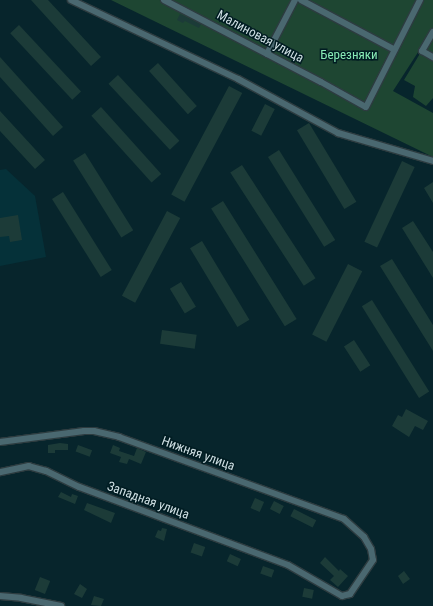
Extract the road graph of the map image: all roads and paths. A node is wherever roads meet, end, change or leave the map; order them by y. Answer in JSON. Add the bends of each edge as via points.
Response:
{"nodes":[{"id":1,"x":71,"y":0,"type":"edge"},
{"id":2,"x":164,"y":0,"type":"edge"},
{"id":3,"x":294,"y":0,"type":"edge"},
{"id":4,"x":301,"y":0,"type":"edge"},
{"id":5,"x":420,"y":0,"type":"edge"},
{"id":6,"x":433,"y":32,"type":"edge"},
{"id":7,"x":395,"y":50,"type":"junction"},
{"id":8,"x":267,"y":54,"type":"junction"},
{"id":9,"x":433,"y":57,"type":"edge"},
{"id":10,"x":433,"y":161,"type":"edge"},
{"id":11,"x":0,"y":442,"type":"edge"},
{"id":12,"x":0,"y":472,"type":"edge"},
{"id":13,"x":371,"y":548,"type":"joint"},
{"id":14,"x":0,"y":596,"type":"edge"},
{"id":15,"x":61,"y":606,"type":"edge"}],
"edges":[{"from":1,"to":10,"type":"street","via":[[238,79],[338,134]]},
{"from":2,"to":8,"type":"street","name":"Малиновая улица"},
{"from":3,"to":8,"type":"street"},
{"from":4,"to":7,"type":"street"},
{"from":5,"to":7,"type":"street"},
{"from":6,"to":9,"type":"street","via":[[422,51]]},
{"from":7,"to":8,"type":"street","name":"Малиновая улица","via":[[366,107]]},
{"from":11,"to":13,"type":"street","name":"Нижняя улица","via":[[84,431],[119,437],[344,519],[364,537]]},
{"from":12,"to":13,"type":"street","name":"Западная улица","via":[[28,466],[36,467],[114,501],[288,565],[346,597],[371,567],[374,560]]},
{"from":14,"to":15,"type":"street"}]}
